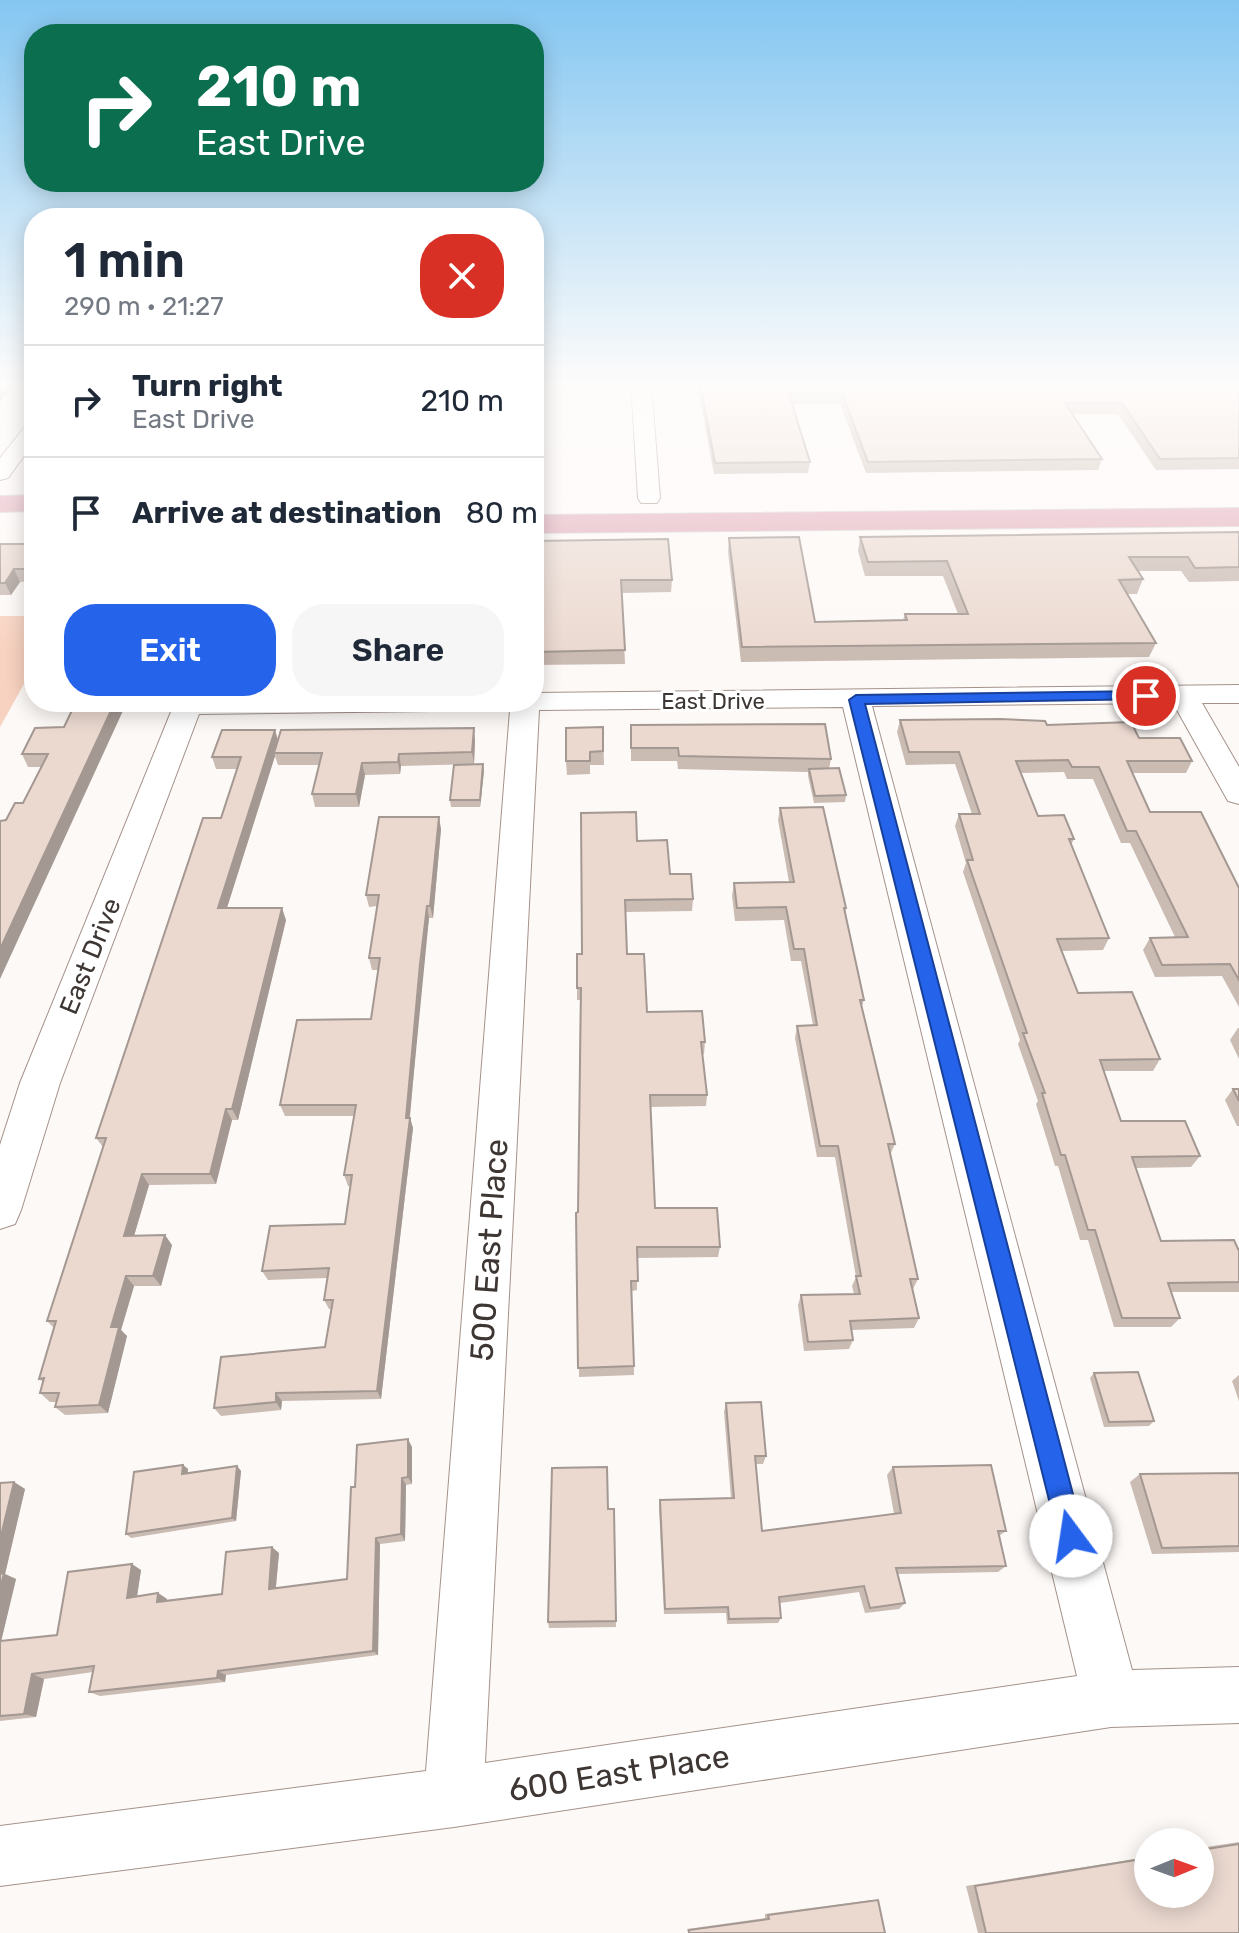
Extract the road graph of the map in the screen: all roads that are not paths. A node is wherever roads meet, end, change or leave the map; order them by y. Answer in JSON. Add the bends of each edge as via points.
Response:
{"nodes":[{"id":1,"x":647,"y":473,"type":"edge"},
{"id":2,"x":1239,"y":493,"type":"edge"},
{"id":3,"x":649,"y":498,"type":"junction"},
{"id":4,"x":544,"y":499,"type":"edge"},
{"id":5,"x":24,"y":503,"type":"edge"},
{"id":6,"x":0,"y":504,"type":"edge"},
{"id":7,"x":1239,"y":517,"type":"edge"},
{"id":8,"x":544,"y":524,"type":"edge"},
{"id":9,"x":0,"y":529,"type":"edge"},
{"id":10,"x":24,"y":529,"type":"edge"},
{"id":11,"x":1239,"y":694,"type":"edge"},
{"id":12,"x":1183,"y":695,"type":"junction"},
{"id":13,"x":856,"y":700,"type":"junction"},
{"id":14,"x":544,"y":702,"type":"edge"},
{"id":15,"x":184,"y":712,"type":"edge"},
{"id":16,"x":524,"y":712,"type":"edge"},
{"id":17,"x":1239,"y":794,"type":"edge"},
{"id":18,"x":0,"y":1210,"type":"edge"},
{"id":19,"x":1239,"y":1695,"type":"edge"},
{"id":20,"x":1111,"y":1699,"type":"junction"},
{"id":21,"x":454,"y":1797,"type":"junction"},
{"id":22,"x":0,"y":1856,"type":"edge"}],
"edges":[{"from":1,"to":3,"type":"street"},
{"from":2,"to":3,"type":"main road"},
{"from":3,"to":4,"type":"main road"},
{"from":5,"to":6,"type":"main road"},
{"from":7,"to":8,"type":"main road"},
{"from":9,"to":10,"type":"main road"},
{"from":11,"to":12,"type":"street","name":"East Drive"},
{"from":12,"to":13,"type":"street","name":"East Drive"},
{"from":12,"to":17,"type":"street"},
{"from":13,"to":14,"type":"street","name":"East Drive"},
{"from":13,"to":20,"type":"street"},
{"from":15,"to":18,"type":"street","name":"East Drive","via":[[40,1083]]},
{"from":16,"to":21,"type":"street","name":"500 East Place"},
{"from":19,"to":20,"type":"street","name":"600 East Place"},
{"from":20,"to":21,"type":"street","name":"600 East Place"},
{"from":21,"to":22,"type":"street","name":"600 East Place"}]}
